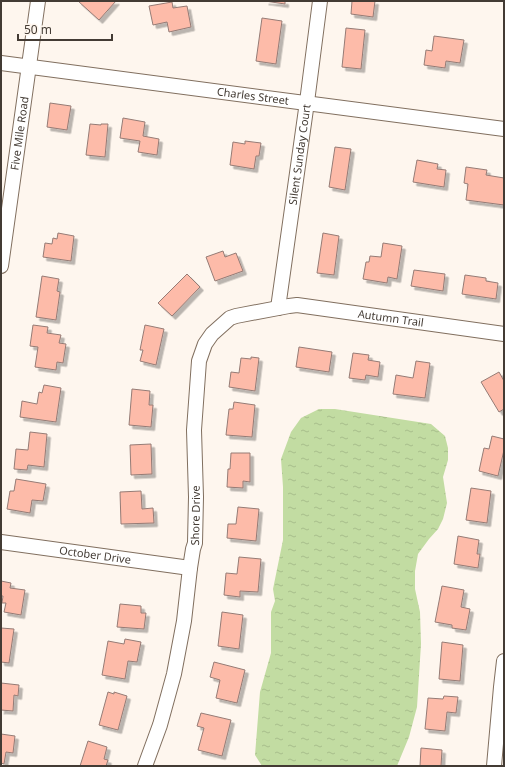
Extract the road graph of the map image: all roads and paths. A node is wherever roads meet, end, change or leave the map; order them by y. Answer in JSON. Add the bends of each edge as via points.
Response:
{"nodes":[{"id":1,"x":38,"y":1,"type":"edge"},
{"id":2,"x":320,"y":1,"type":"edge"},
{"id":3,"x":1,"y":63,"type":"edge"},
{"id":4,"x":28,"y":67,"type":"junction"},
{"id":5,"x":306,"y":102,"type":"junction"},
{"id":6,"x":504,"y":129,"type":"edge"},
{"id":7,"x":1,"y":266,"type":"edge"},
{"id":8,"x":278,"y":308,"type":"junction"},
{"id":9,"x":504,"y":334,"type":"edge"},
{"id":10,"x":1,"y":542,"type":"edge"},
{"id":11,"x":190,"y":568,"type":"junction"},
{"id":12,"x":504,"y":661,"type":"edge"},
{"id":13,"x":145,"y":766,"type":"edge"},
{"id":14,"x":494,"y":766,"type":"edge"}],
"edges":[{"from":1,"to":4,"type":"street","name":"Five Mile Road"},
{"from":2,"to":5,"type":"street","name":"Silent Sunday Court"},
{"from":3,"to":4,"type":"street","name":"Charles Street"},
{"from":4,"to":5,"type":"street","name":"Charles Street"},
{"from":4,"to":7,"type":"street","name":"Five Mile Road"},
{"from":5,"to":6,"type":"street","name":"Charles Street"},
{"from":5,"to":8,"type":"street","name":"Silent Sunday Court"},
{"from":8,"to":9,"type":"street","name":"Autumn Trail","via":[[297,305]]},
{"from":8,"to":11,"type":"street","name":"Shore Drive","via":[[230,318],[207,340],[202,352],[194,430],[196,538]]},
{"from":10,"to":11,"type":"street","name":"October Drive"},
{"from":11,"to":13,"type":"street","name":"Shore Drive","via":[[174,674]]},
{"from":12,"to":14,"type":"street"}]}
